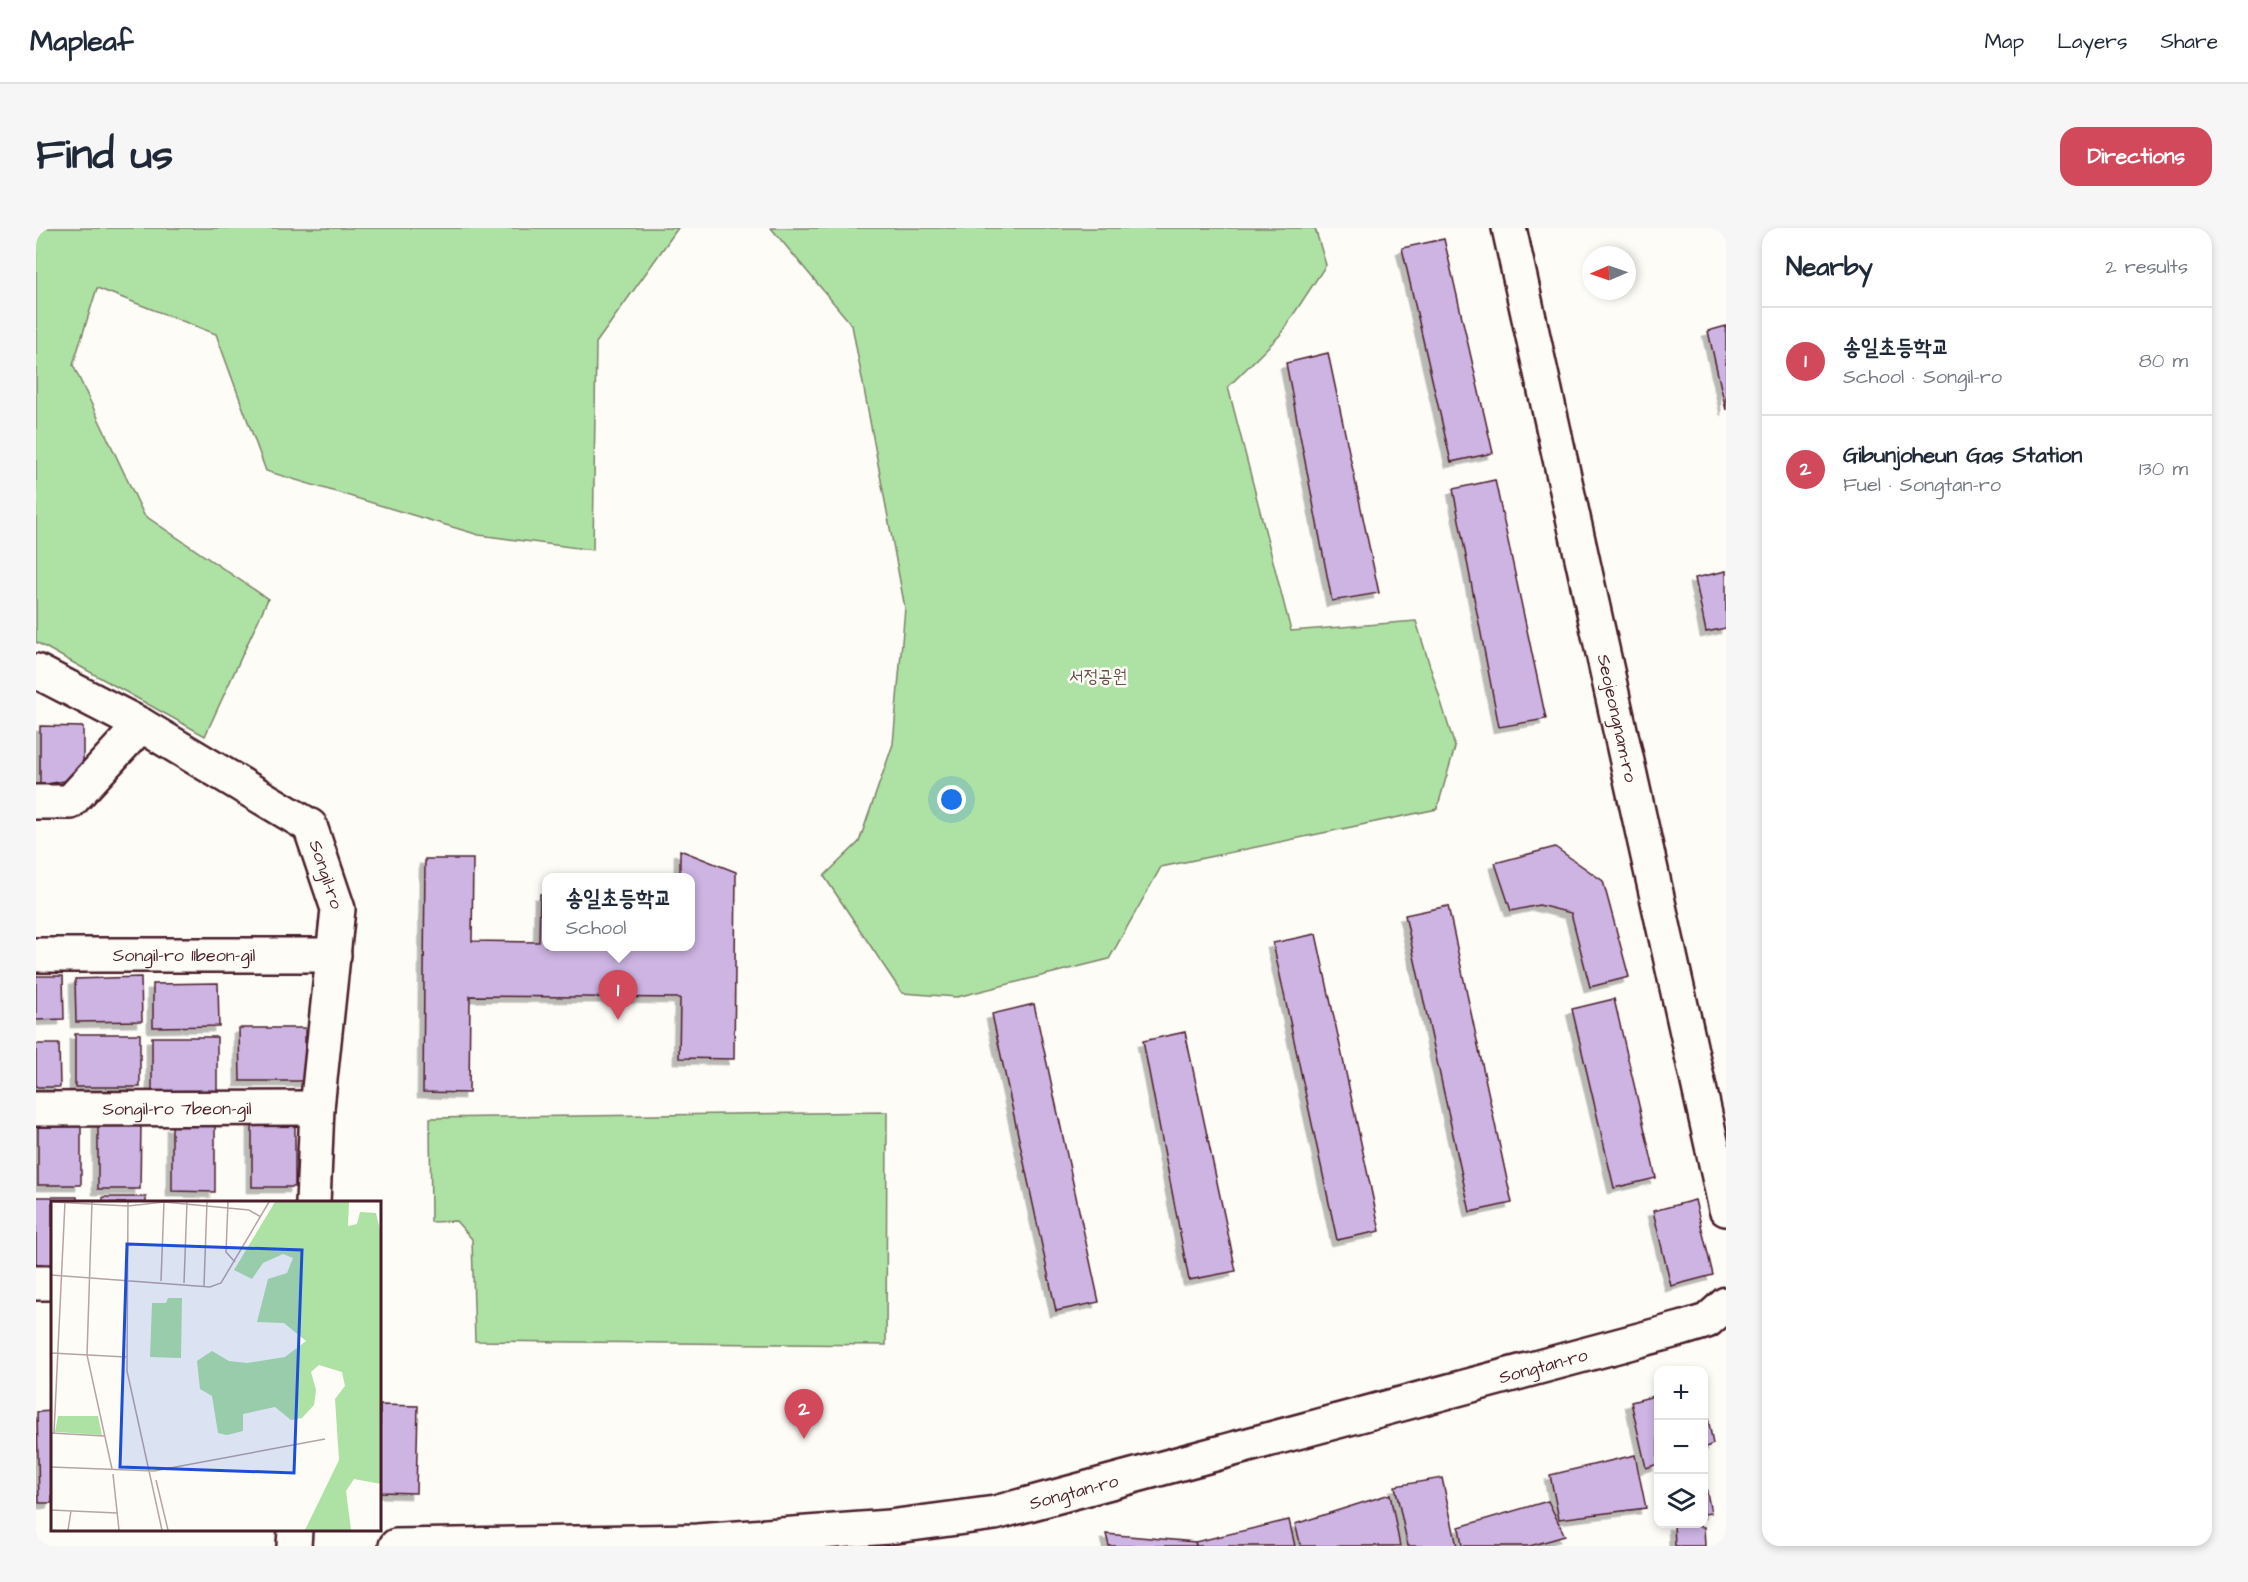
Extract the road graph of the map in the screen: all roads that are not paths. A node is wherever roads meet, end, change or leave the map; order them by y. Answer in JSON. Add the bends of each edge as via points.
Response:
{"nodes":[{"id":1,"x":1509,"y":228,"type":"edge"},
{"id":2,"x":36,"y":671,"type":"edge"},
{"id":3,"x":141,"y":725,"type":"junction"},
{"id":4,"x":36,"y":802,"type":"edge"},
{"id":5,"x":36,"y":955,"type":"edge"},
{"id":6,"x":334,"y":955,"type":"junction"},
{"id":7,"x":317,"y":1108,"type":"junction"},
{"id":8,"x":36,"y":1109,"type":"edge"},
{"id":9,"x":314,"y":1201,"type":"edge"},
{"id":10,"x":1726,"y":1209,"type":"edge"},
{"id":11,"x":1720,"y":1316,"type":"edge"},
{"id":12,"x":295,"y":1531,"type":"edge"},
{"id":13,"x":889,"y":1536,"type":"edge"},
{"id":14,"x":294,"y":1546,"type":"edge"},
{"id":15,"x":396,"y":1546,"type":"edge"}],
"edges":[{"from":1,"to":10,"type":"street","name":"Seojeongnam-ro"},
{"from":2,"to":3,"type":"street","name":"Songil-ro"},
{"from":3,"to":4,"type":"street","via":[[70,802]]},
{"from":3,"to":6,"type":"street","name":"Songil-ro","via":[[310,826],[338,909]]},
{"from":5,"to":6,"type":"street","name":"Songil-ro 11beon-gil"},
{"from":6,"to":7,"type":"street","name":"Songil-ro"},
{"from":7,"to":8,"type":"street","name":"Songil-ro 7beon-gil"},
{"from":7,"to":9,"type":"street","name":"Songil-ro"},
{"from":11,"to":13,"type":"street","name":"Songtan-ro","via":[[995,1512]]},
{"from":12,"to":14,"type":"street"},
{"from":13,"to":15,"type":"street","name":"Songtan-ro"}]}
